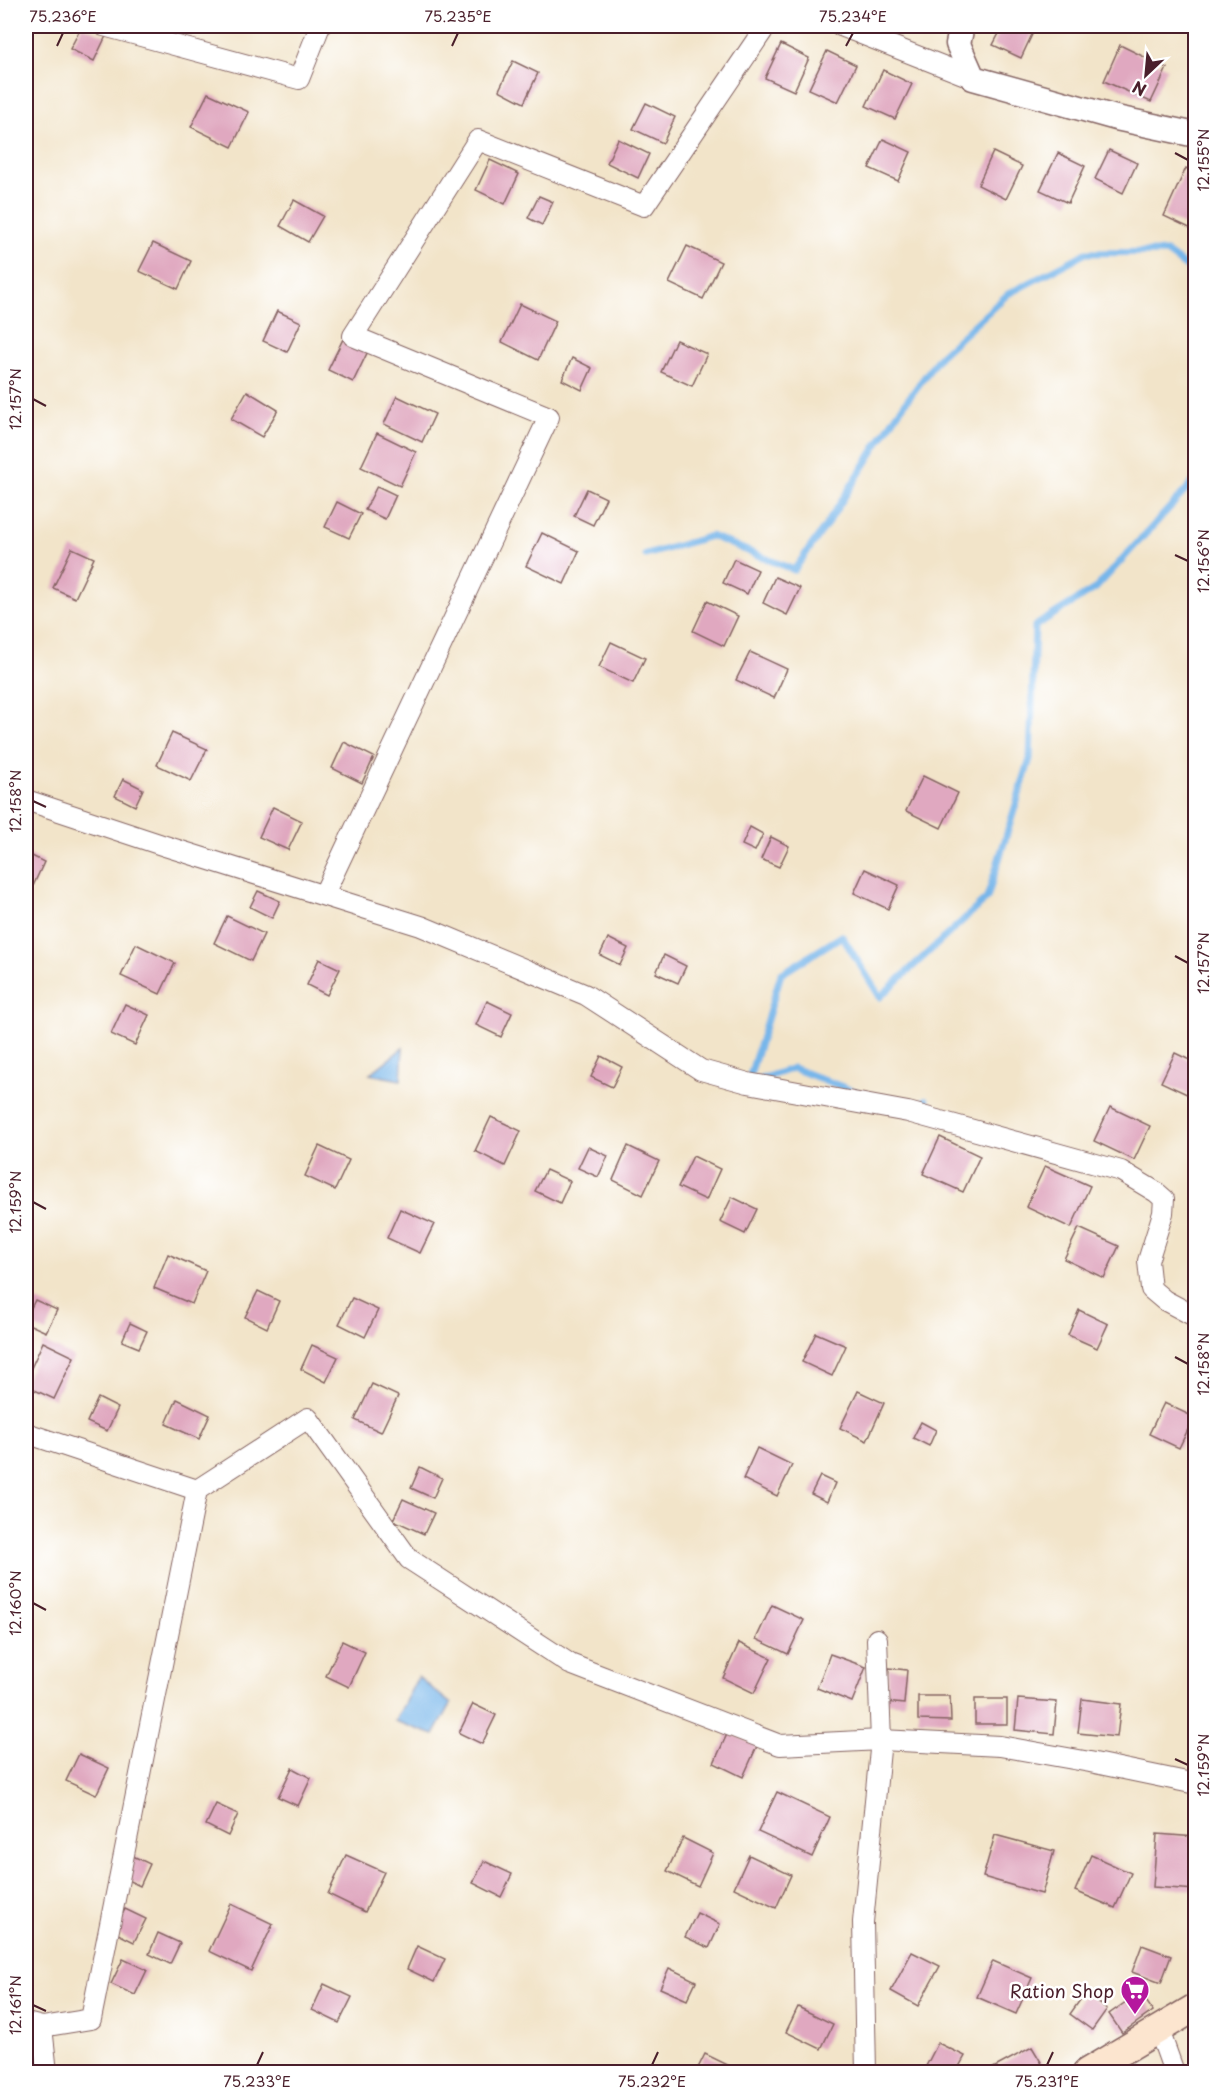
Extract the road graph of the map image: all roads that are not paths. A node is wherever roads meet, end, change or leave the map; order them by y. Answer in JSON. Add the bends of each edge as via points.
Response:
{"nodes":[{"id":1,"x":104,"y":26,"type":"edge"},
{"id":2,"x":320,"y":26,"type":"edge"},
{"id":3,"x":765,"y":26,"type":"edge"},
{"id":4,"x":841,"y":26,"type":"edge"},
{"id":5,"x":962,"y":26,"type":"edge"},
{"id":6,"x":973,"y":78,"type":"junction"},
{"id":7,"x":1196,"y":135,"type":"edge"},
{"id":8,"x":26,"y":800,"type":"edge"},
{"id":9,"x":324,"y":894,"type":"junction"},
{"id":10,"x":1196,"y":1317,"type":"edge"},
{"id":11,"x":26,"y":1433,"type":"edge"},
{"id":12,"x":197,"y":1490,"type":"junction"},
{"id":13,"x":877,"y":1639,"type":"dead end"},
{"id":14,"x":880,"y":1740,"type":"junction"},
{"id":15,"x":1196,"y":1784,"type":"edge"},
{"id":16,"x":1196,"y":2007,"type":"edge"},
{"id":17,"x":34,"y":2025,"type":"edge"},
{"id":18,"x":1159,"y":2030,"type":"junction"},
{"id":19,"x":47,"y":2073,"type":"edge"},
{"id":20,"x":866,"y":2073,"type":"edge"},
{"id":21,"x":1087,"y":2073,"type":"edge"},
{"id":22,"x":1174,"y":2073,"type":"edge"}],
"edges":[{"from":1,"to":2,"type":"street","via":[[299,80]]},
{"from":3,"to":9,"type":"street","via":[[644,206],[478,140],[353,336],[549,417]]},
{"from":4,"to":6,"type":"street"},
{"from":5,"to":6,"type":"street","via":[[958,44]]},
{"from":6,"to":7,"type":"street","via":[[1116,118]]},
{"from":8,"to":9,"type":"street"},
{"from":9,"to":10,"type":"street","via":[[421,926],[586,995],[701,1070],[748,1083],[908,1113],[1121,1171],[1164,1199],[1148,1261],[1150,1289]]},
{"from":11,"to":12,"type":"street"},
{"from":12,"to":14,"type":"street","via":[[308,1418],[409,1559],[570,1664],[780,1745]]},
{"from":12,"to":17,"type":"street","via":[[91,2019]]},
{"from":13,"to":14,"type":"street"},
{"from":14,"to":15,"type":"street","via":[[1000,1746]]},
{"from":14,"to":20,"type":"street","via":[[863,1922]]},
{"from":16,"to":18,"type":"main road"},
{"from":17,"to":19,"type":"street"},
{"from":18,"to":21,"type":"main road"},
{"from":18,"to":22,"type":"street"}]}
